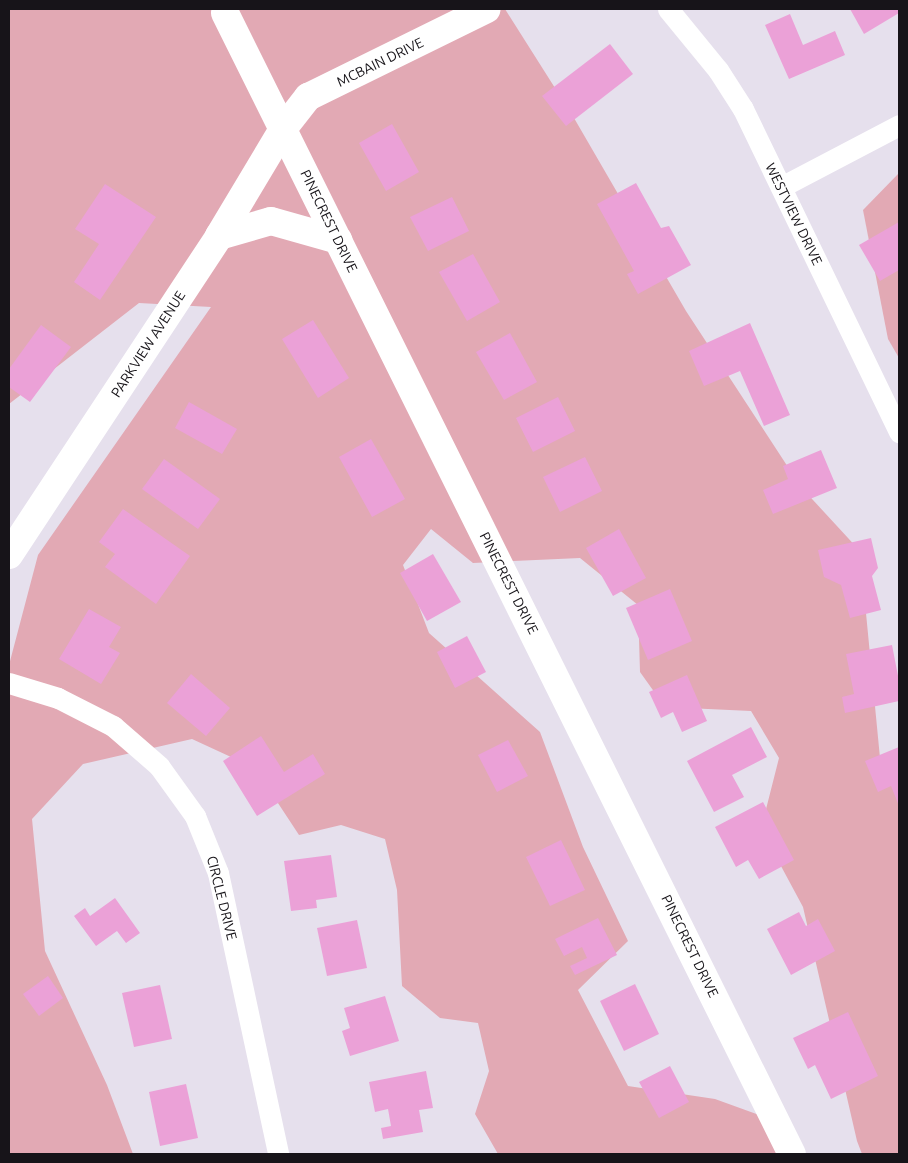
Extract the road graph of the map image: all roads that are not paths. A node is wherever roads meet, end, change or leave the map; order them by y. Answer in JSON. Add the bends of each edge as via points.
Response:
{"nodes":[{"id":1,"x":487,"y":9,"type":"edge"},
{"id":2,"x":668,"y":9,"type":"edge"},
{"id":3,"x":225,"y":13,"type":"dead end"},
{"id":4,"x":899,"y":125,"type":"edge"},
{"id":5,"x":283,"y":129,"type":"junction"},
{"id":6,"x":781,"y":187,"type":"junction"},
{"id":7,"x":219,"y":236,"type":"junction"},
{"id":8,"x":338,"y":240,"type":"junction"},
{"id":9,"x":899,"y":432,"type":"edge"},
{"id":10,"x":9,"y":556,"type":"edge"},
{"id":11,"x":9,"y":683,"type":"edge"},
{"id":12,"x":278,"y":1154,"type":"edge"},
{"id":13,"x":792,"y":1154,"type":"edge"}],
"edges":[{"from":1,"to":5,"type":"street","name":"MCBAIN DRIVE","via":[[308,97]]},
{"from":2,"to":6,"type":"street","name":"WESTVIEW DRIVE","via":[[690,34],[738,102]]},
{"from":3,"to":5,"type":"street","name":"PINECREST DRIVE"},
{"from":4,"to":6,"type":"street"},
{"from":5,"to":7,"type":"street","name":"PARKVIEW AVENUE"},
{"from":5,"to":8,"type":"street","name":"PINECREST DRIVE"},
{"from":6,"to":9,"type":"street","name":"WESTVIEW DRIVE"},
{"from":7,"to":8,"type":"street","via":[[271,221]]},
{"from":7,"to":10,"type":"street","name":"PARKVIEW AVENUE"},
{"from":8,"to":13,"type":"street","name":"PINECREST DRIVE"},
{"from":11,"to":12,"type":"street","name":"CIRCLE DRIVE","via":[[58,698],[113,726],[159,766],[195,816],[218,873]]}]}
